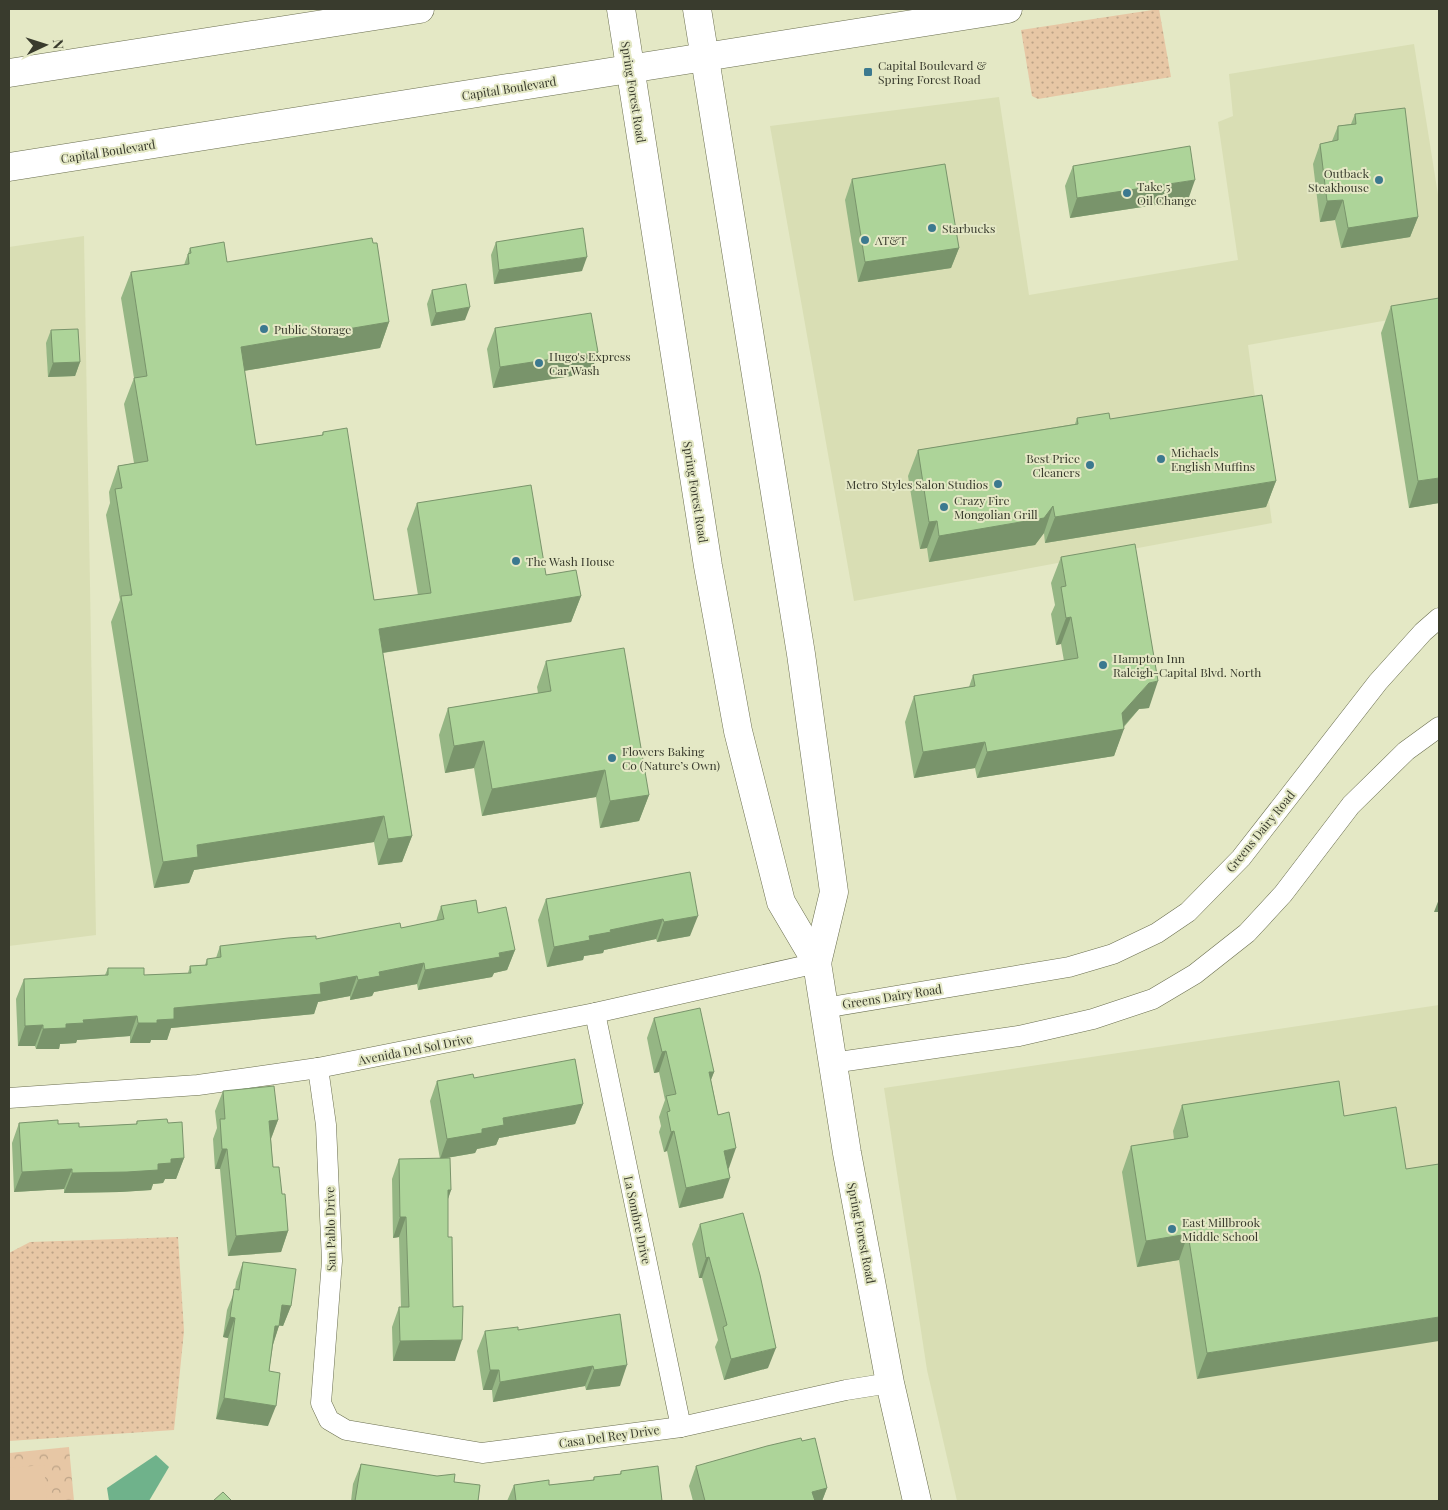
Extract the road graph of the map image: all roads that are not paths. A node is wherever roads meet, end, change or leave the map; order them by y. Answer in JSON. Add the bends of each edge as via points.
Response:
{"nodes":[{"id":1,"x":420,"y":9,"type":"edge"},
{"id":2,"x":621,"y":9,"type":"edge"},
{"id":3,"x":697,"y":9,"type":"edge"},
{"id":4,"x":1008,"y":9,"type":"edge"},
{"id":5,"x":705,"y":57,"type":"junction"},
{"id":6,"x":631,"y":69,"type":"junction"},
{"id":7,"x":9,"y":73,"type":"edge"},
{"id":8,"x":9,"y":167,"type":"edge"},
{"id":9,"x":1439,"y":618,"type":"edge"},
{"id":10,"x":1439,"y":727,"type":"edge"},
{"id":11,"x":817,"y":962,"type":"junction"},
{"id":12,"x":824,"y":1008,"type":"junction"},
{"id":13,"x":595,"y":1013,"type":"junction"},
{"id":14,"x":832,"y":1063,"type":"junction"},
{"id":15,"x":318,"y":1068,"type":"junction"},
{"id":16,"x":9,"y":1098,"type":"edge"},
{"id":17,"x":890,"y":1383,"type":"junction"},
{"id":18,"x":329,"y":1420,"type":"joint"},
{"id":19,"x":681,"y":1427,"type":"junction"},
{"id":20,"x":917,"y":1501,"type":"edge"}],
"edges":[{"from":1,"to":7,"type":"main road"},
{"from":2,"to":6,"type":"main road","name":"Spring Forest Road"},
{"from":3,"to":5,"type":"main road","name":"Spring Forest Road"},
{"from":4,"to":5,"type":"main road","name":"Capital Boulevard"},
{"from":5,"to":6,"type":"main road","name":"Capital Boulevard"},
{"from":5,"to":11,"type":"main road","name":"Spring Forest Road","via":[[801,654],[834,892]]},
{"from":6,"to":8,"type":"main road","name":"Capital Boulevard"},
{"from":6,"to":11,"type":"main road","name":"Spring Forest Road","via":[[706,556],[738,731],[781,902]]},
{"from":9,"to":12,"type":"street","name":"Greens Dairy Road","via":[[1378,682],[1241,858],[1188,912],[1157,933],[1113,954],[1069,967]]},
{"from":10,"to":14,"type":"street","via":[[1406,751],[1351,805],[1283,894],[1247,933],[1195,974],[1153,998],[1093,1019],[1019,1036]]},
{"from":11,"to":12,"type":"main road","name":"Spring Forest Road"},
{"from":11,"to":13,"type":"street","name":"Avenida Del Sol Drive"},
{"from":12,"to":14,"type":"main road","name":"Spring Forest Road"},
{"from":13,"to":15,"type":"street","name":"Avenida Del Sol Drive"},
{"from":13,"to":19,"type":"street","name":"La Sombre Drive"},
{"from":14,"to":17,"type":"main road","name":"Spring Forest Road"},
{"from":15,"to":16,"type":"street","name":"Avenida Del Sol Drive","via":[[198,1086]]},
{"from":15,"to":18,"type":"street","name":"San Pablo Drive","via":[[326,1125],[332,1261],[321,1403]]},
{"from":17,"to":19,"type":"street","name":"Casa Del Rey Drive"},
{"from":17,"to":20,"type":"main road","name":"Spring Forest Road"},
{"from":18,"to":19,"type":"street","name":"Casa Del Rey Drive","via":[[346,1430],[482,1453]]}]}
